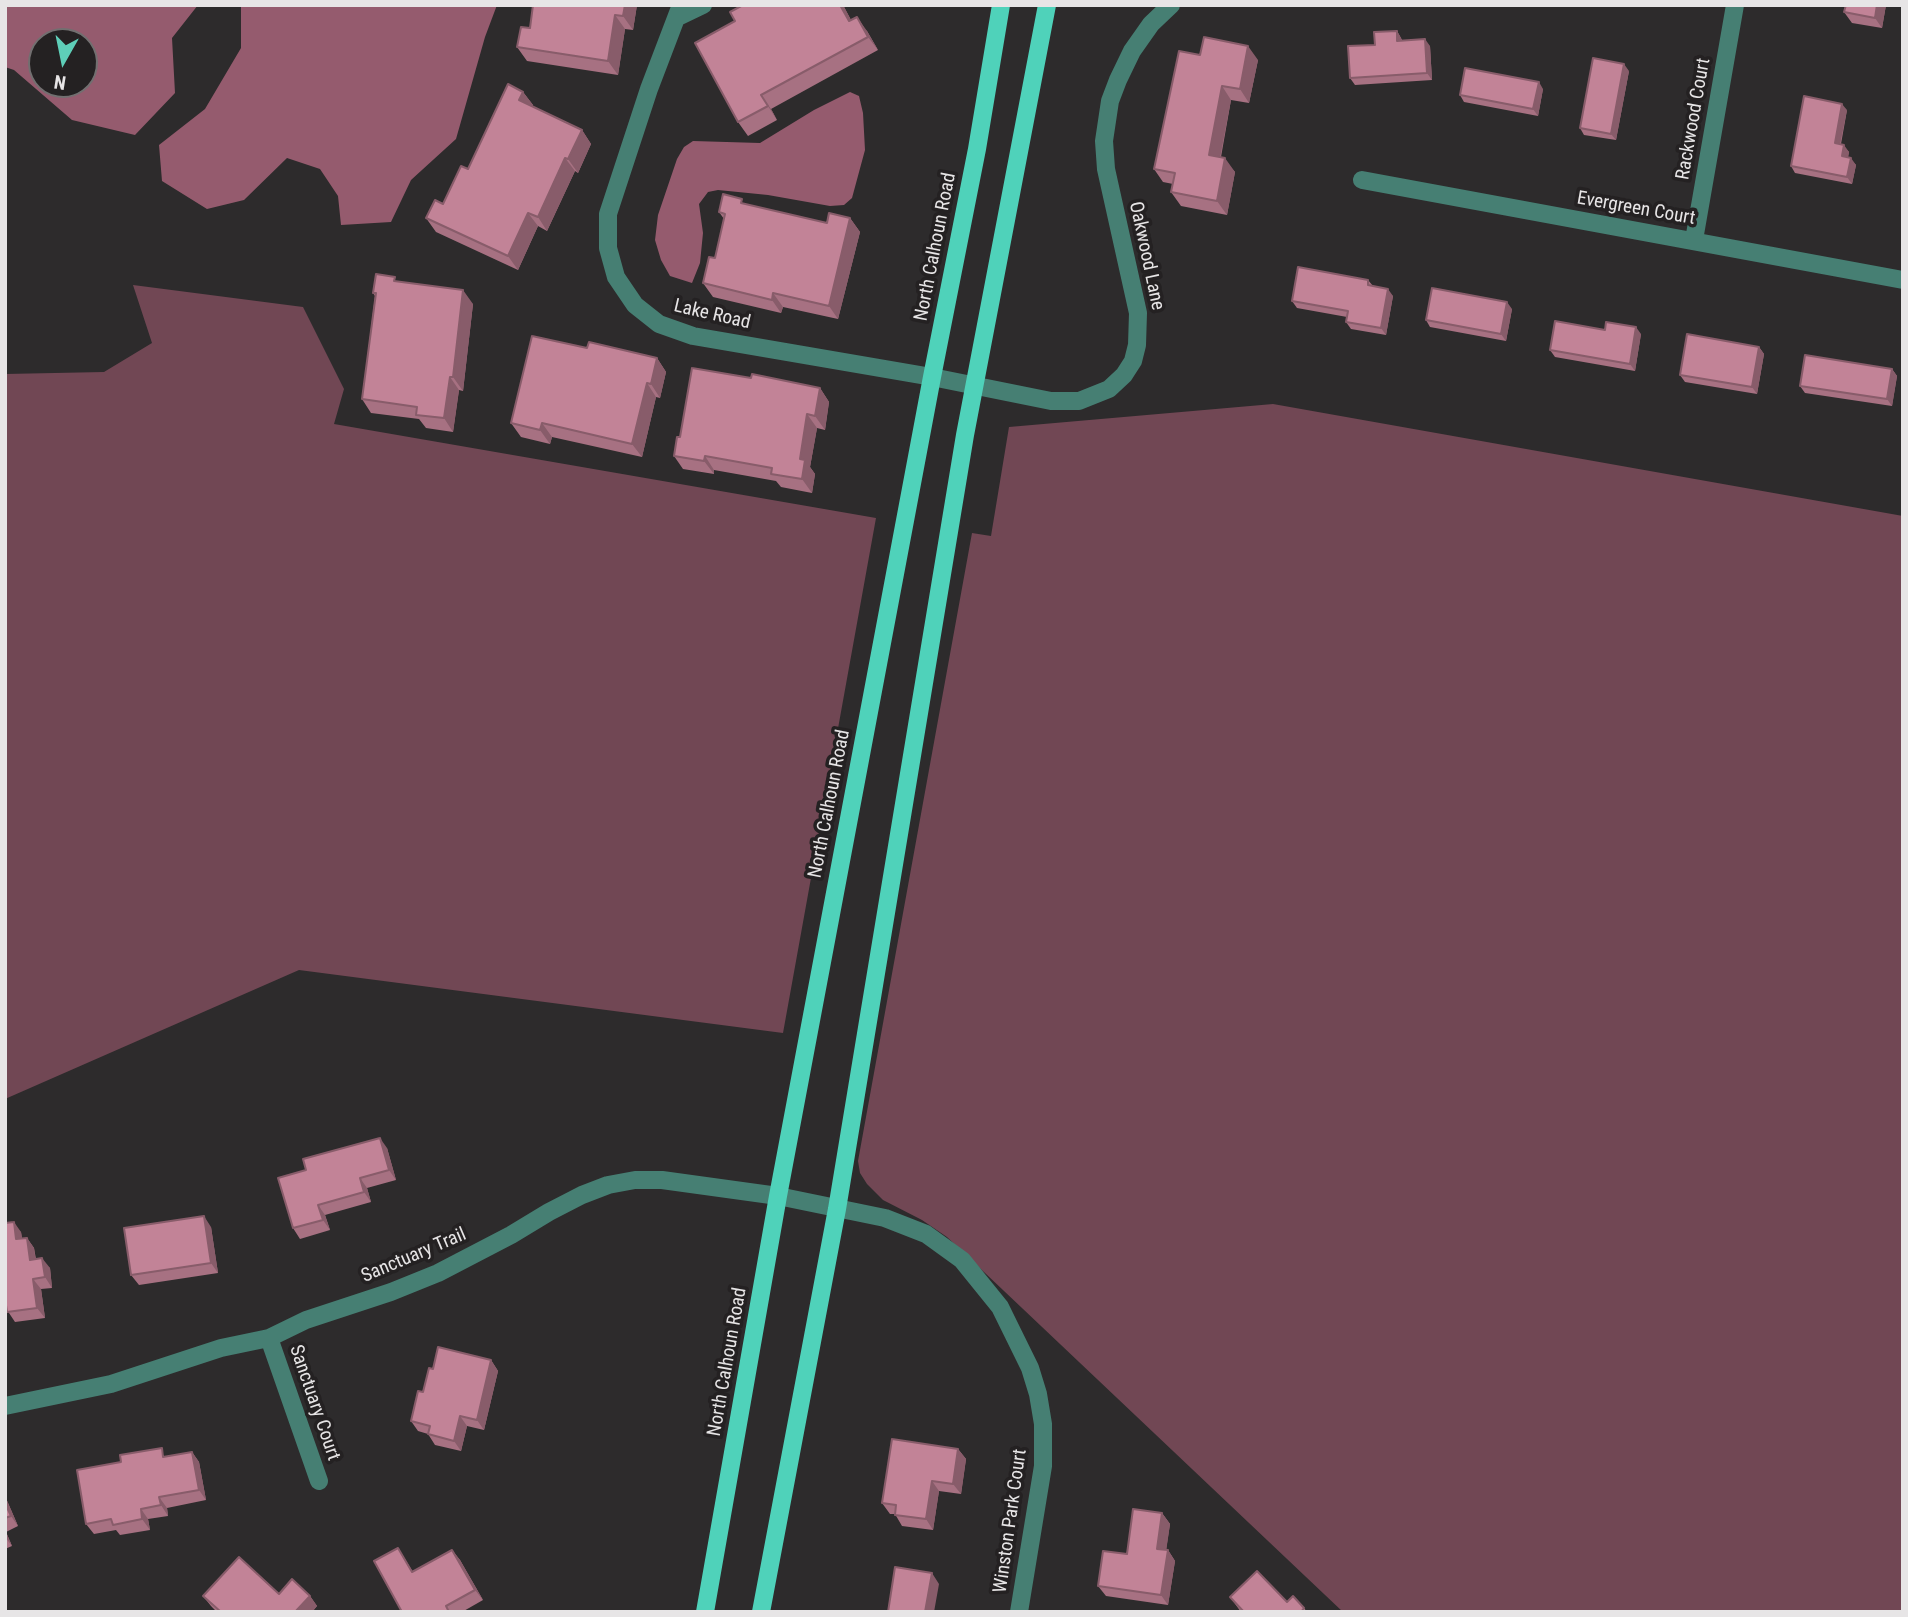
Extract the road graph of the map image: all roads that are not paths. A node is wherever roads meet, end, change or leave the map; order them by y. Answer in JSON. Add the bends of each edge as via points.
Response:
{"nodes":[{"id":1,"x":704,"y":5,"type":"edge"},
{"id":2,"x":1001,"y":5,"type":"edge"},
{"id":3,"x":1046,"y":5,"type":"edge"},
{"id":4,"x":1171,"y":5,"type":"edge"},
{"id":5,"x":1735,"y":5,"type":"edge"},
{"id":6,"x":679,"y":11,"type":"edge"},
{"id":7,"x":1362,"y":180,"type":"dead end"},
{"id":8,"x":1694,"y":240,"type":"junction"},
{"id":9,"x":1903,"y":280,"type":"edge"},
{"id":10,"x":932,"y":377,"type":"junction"},
{"id":11,"x":975,"y":386,"type":"junction"},
{"id":12,"x":778,"y":1196,"type":"junction"},
{"id":13,"x":837,"y":1209,"type":"junction"},
{"id":14,"x":269,"y":1338,"type":"junction"},
{"id":15,"x":5,"y":1406,"type":"edge"},
{"id":16,"x":319,"y":1482,"type":"dead end"},
{"id":17,"x":705,"y":1612,"type":"edge"},
{"id":18,"x":761,"y":1612,"type":"edge"},
{"id":19,"x":1019,"y":1612,"type":"edge"}],
"edges":[{"from":1,"to":6,"type":"street"},
{"from":2,"to":10,"type":"main road","name":"North Calhoun Road"},
{"from":3,"to":11,"type":"main road"},
{"from":4,"to":11,"type":"street","name":"Oakwood Lane","via":[[1132,51],[1110,101],[1104,141],[1140,328],[1133,361],[1110,389],[1079,401],[1051,401]]},
{"from":5,"to":8,"type":"street","name":"Rackwood Court"},
{"from":6,"to":10,"type":"street","name":"Lake Road","via":[[608,214],[608,248],[615,277],[635,305],[659,324],[693,336]]},
{"from":7,"to":8,"type":"street","name":"Evergreen Court"},
{"from":8,"to":9,"type":"street","name":"Evergreen Court"},
{"from":10,"to":11,"type":"street","name":"Lake Road"},
{"from":10,"to":12,"type":"main road","name":"North Calhoun Road"},
{"from":11,"to":13,"type":"main road"},
{"from":12,"to":13,"type":"street","name":"Sanctuary Trail"},
{"from":12,"to":14,"type":"street","name":"Sanctuary Trail","via":[[662,1180],[608,1185],[438,1273],[306,1320]]},
{"from":12,"to":17,"type":"main road","name":"North Calhoun Road"},
{"from":13,"to":18,"type":"main road"},
{"from":13,"to":19,"type":"street","name":"Winston Park Court","via":[[885,1218],[926,1234],[962,1260],[984,1284],[1016,1336],[1038,1394],[1044,1466]]},
{"from":14,"to":15,"type":"street","name":"Sanctuary Trail","via":[[221,1348],[111,1384]]},
{"from":14,"to":16,"type":"street","name":"Sanctuary Court"}]}
